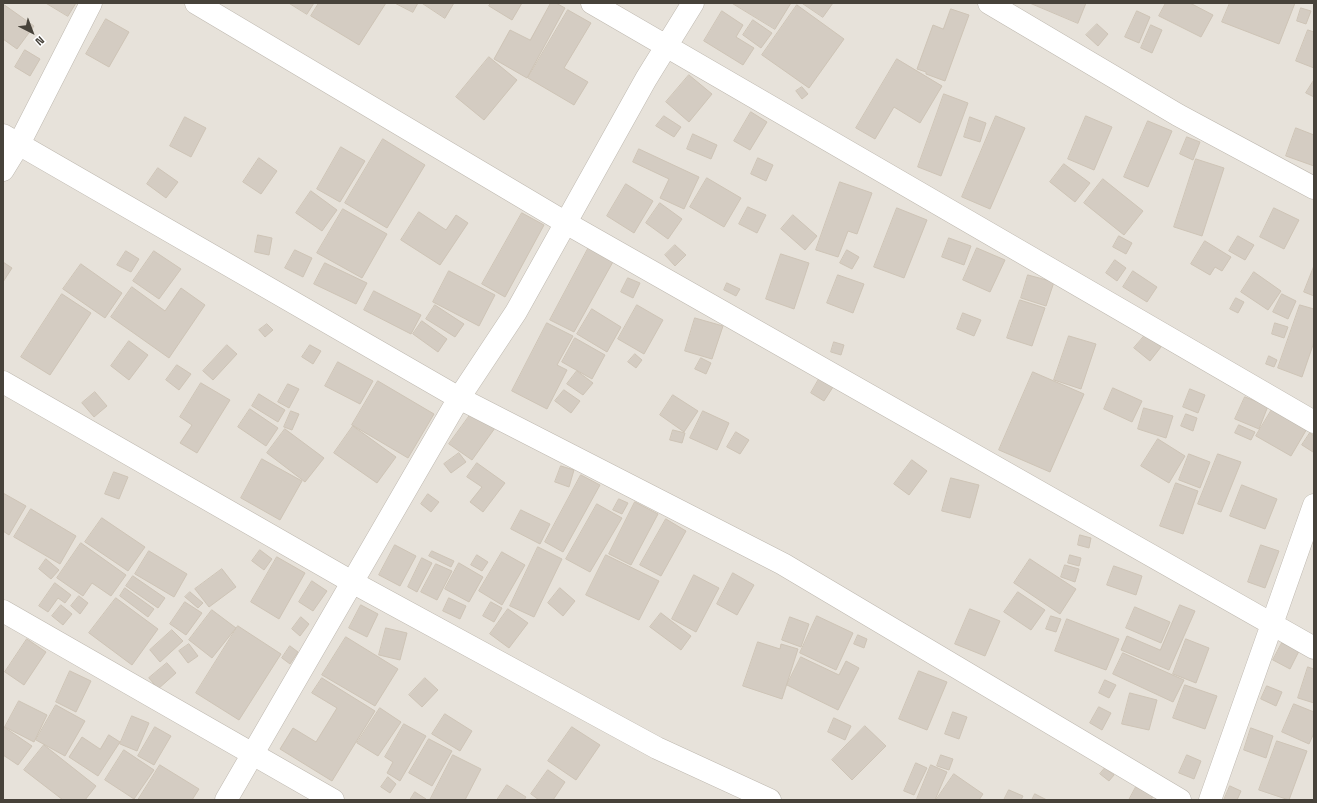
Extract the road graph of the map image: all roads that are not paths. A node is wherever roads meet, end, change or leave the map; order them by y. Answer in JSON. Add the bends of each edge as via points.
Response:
{"nodes":[{"id":1,"x":91,"y":3,"type":"edge"},
{"id":2,"x":196,"y":3,"type":"edge"},
{"id":3,"x":592,"y":3,"type":"edge"},
{"id":4,"x":693,"y":3,"type":"edge"},
{"id":5,"x":989,"y":3,"type":"edge"},
{"id":6,"x":666,"y":46,"type":"junction"},
{"id":7,"x":11,"y":140,"type":"edge"},
{"id":8,"x":3,"y":170,"type":"edge"},
{"id":9,"x":1314,"y":188,"type":"edge"},
{"id":10,"x":566,"y":223,"type":"junction"},
{"id":11,"x":3,"y":382,"type":"edge"},
{"id":12,"x":459,"y":398,"type":"junction"},
{"id":13,"x":1314,"y":422,"type":"edge"},
{"id":14,"x":1314,"y":505,"type":"edge"},
{"id":15,"x":352,"y":582,"type":"junction"},
{"id":16,"x":3,"y":611,"type":"edge"},
{"id":17,"x":1272,"y":624,"type":"junction"},
{"id":18,"x":1314,"y":648,"type":"edge"},
{"id":19,"x":253,"y":753,"type":"junction"},
{"id":20,"x":226,"y":800,"type":"edge"},
{"id":21,"x":333,"y":800,"type":"edge"},
{"id":22,"x":770,"y":800,"type":"edge"},
{"id":23,"x":1180,"y":800,"type":"edge"},
{"id":24,"x":1210,"y":800,"type":"edge"}],
"edges":[{"from":1,"to":7,"type":"street"},
{"from":2,"to":10,"type":"street"},
{"from":3,"to":6,"type":"street"},
{"from":4,"to":6,"type":"street"},
{"from":5,"to":9,"type":"street","via":[[1178,115]]},
{"from":6,"to":10,"type":"street"},
{"from":6,"to":13,"type":"street"},
{"from":7,"to":8,"type":"street"},
{"from":7,"to":12,"type":"street"},
{"from":10,"to":12,"type":"street","via":[[516,312]]},
{"from":10,"to":17,"type":"street"},
{"from":11,"to":15,"type":"street"},
{"from":12,"to":15,"type":"street"},
{"from":12,"to":23,"type":"street","via":[[783,564]]},
{"from":14,"to":17,"type":"street"},
{"from":15,"to":19,"type":"street"},
{"from":15,"to":22,"type":"street","via":[[656,748]]},
{"from":16,"to":19,"type":"street"},
{"from":17,"to":18,"type":"street"},
{"from":17,"to":24,"type":"street"},
{"from":19,"to":20,"type":"street"},
{"from":19,"to":21,"type":"street"}]}
